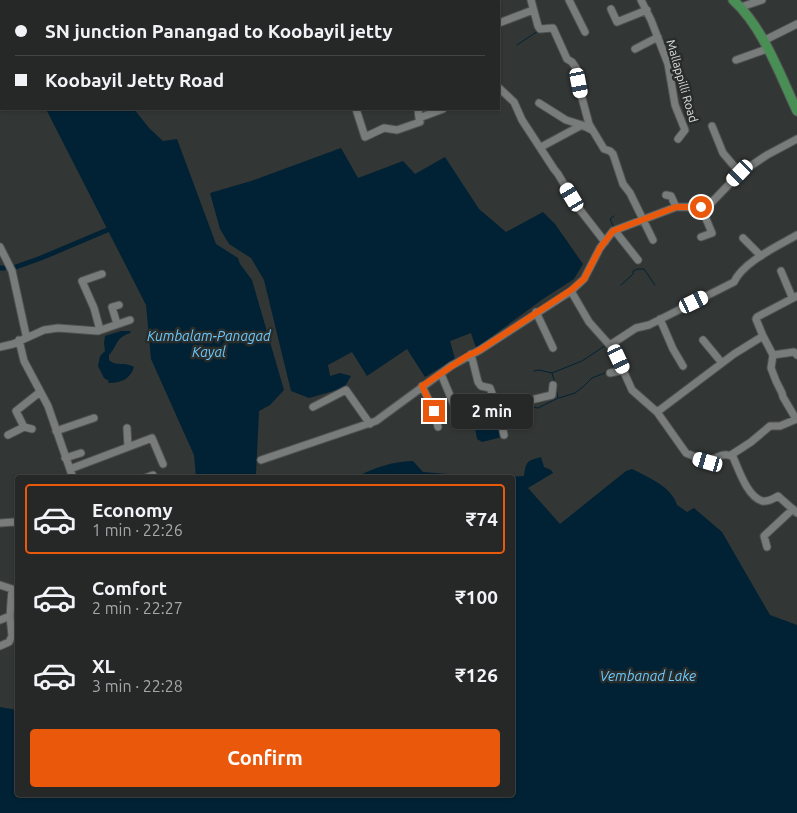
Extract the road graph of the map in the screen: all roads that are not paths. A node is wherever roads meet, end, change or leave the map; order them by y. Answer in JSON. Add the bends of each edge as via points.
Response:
{"nodes":[{"id":1,"x":531,"y":0,"type":"edge"},
{"id":2,"x":569,"y":0,"type":"edge"},
{"id":3,"x":641,"y":0,"type":"edge"},
{"id":4,"x":733,"y":0,"type":"edge"},
{"id":5,"x":762,"y":0,"type":"edge"},
{"id":6,"x":740,"y":7,"type":"junction"},
{"id":7,"x":611,"y":9,"type":"dead end"},
{"id":8,"x":533,"y":10,"type":"junction"},
{"id":9,"x":646,"y":10,"type":"junction"},
{"id":10,"x":500,"y":23,"type":"edge"},
{"id":11,"x":797,"y":24,"type":"edge"},
{"id":12,"x":585,"y":32,"type":"dead end"},
{"id":13,"x":658,"y":37,"type":"junction"},
{"id":14,"x":765,"y":45,"type":"junction"},
{"id":15,"x":635,"y":49,"type":"dead end"},
{"id":16,"x":736,"y":60,"type":"dead end"},
{"id":17,"x":500,"y":89,"type":"edge"},
{"id":18,"x":539,"y":103,"type":"dead end"},
{"id":19,"x":356,"y":110,"type":"edge"},
{"id":20,"x":418,"y":110,"type":"edge"},
{"id":21,"x":440,"y":110,"type":"edge"},
{"id":22,"x":797,"y":111,"type":"edge"},
{"id":23,"x":419,"y":118,"type":"junction"},
{"id":24,"x":582,"y":125,"type":"junction"},
{"id":25,"x":712,"y":126,"type":"dead end"},
{"id":26,"x":592,"y":130,"type":"junction"},
{"id":27,"x":678,"y":139,"type":"dead end"},
{"id":28,"x":797,"y":139,"type":"edge"},
{"id":29,"x":541,"y":147,"type":"junction"},
{"id":30,"x":740,"y":173,"type":"junction"},
{"id":31,"x":666,"y":195,"type":"dead end"},
{"id":32,"x":676,"y":207,"type":"junction"},
{"id":33,"x":701,"y":207,"type":"junction"},
{"id":34,"x":642,"y":220,"type":"junction"},
{"id":35,"x":615,"y":231,"type":"junction"},
{"id":36,"x":797,"y":235,"type":"edge"},
{"id":37,"x":701,"y":237,"type":"dead end"},
{"id":38,"x":743,"y":238,"type":"dead end"},
{"id":39,"x":653,"y":240,"type":"dead end"},
{"id":40,"x":605,"y":242,"type":"junction"},
{"id":41,"x":0,"y":247,"type":"edge"},
{"id":42,"x":761,"y":256,"type":"junction"},
{"id":43,"x":638,"y":260,"type":"dead end"},
{"id":44,"x":781,"y":271,"type":"dead end"},
{"id":45,"x":102,"y":274,"type":"dead end"},
{"id":46,"x":571,"y":290,"type":"junction"},
{"id":47,"x":794,"y":296,"type":"edge"},
{"id":48,"x":114,"y":306,"type":"dead end"},
{"id":49,"x":536,"y":312,"type":"junction"},
{"id":50,"x":660,"y":319,"type":"junction"},
{"id":51,"x":130,"y":320,"type":"dead end"},
{"id":52,"x":117,"y":324,"type":"junction"},
{"id":53,"x":100,"y":330,"type":"junction"},
{"id":54,"x":763,"y":336,"type":"junction"},
{"id":55,"x":22,"y":339,"type":"junction"},
{"id":56,"x":703,"y":340,"type":"dead end"},
{"id":57,"x":610,"y":345,"type":"junction"},
{"id":58,"x":0,"y":347,"type":"edge"},
{"id":59,"x":554,"y":348,"type":"dead end"},
{"id":60,"x":471,"y":354,"type":"junction"},
{"id":61,"x":773,"y":355,"type":"junction"},
{"id":62,"x":797,"y":355,"type":"edge"},
{"id":63,"x":722,"y":363,"type":"junction"},
{"id":64,"x":683,"y":366,"type":"dead end"},
{"id":65,"x":624,"y":370,"type":"junction"},
{"id":66,"x":610,"y":373,"type":"dead end"},
{"id":67,"x":441,"y":374,"type":"junction"},
{"id":68,"x":553,"y":385,"type":"dead end"},
{"id":69,"x":422,"y":386,"type":"junction"},
{"id":70,"x":40,"y":392,"type":"junction"},
{"id":71,"x":313,"y":407,"type":"dead end"},
{"id":72,"x":497,"y":408,"type":"junction"},
{"id":73,"x":457,"y":412,"type":"dead end"},
{"id":74,"x":657,"y":412,"type":"junction"},
{"id":75,"x":94,"y":418,"type":"dead end"},
{"id":76,"x":796,"y":419,"type":"edge"},
{"id":77,"x":370,"y":424,"type":"junction"},
{"id":78,"x":24,"y":427,"type":"junction"},
{"id":79,"x":438,"y":427,"type":"dead end"},
{"id":80,"x":127,"y":428,"type":"dead end"},
{"id":81,"x":32,"y":429,"type":"dead end"},
{"id":82,"x":56,"y":431,"type":"junction"},
{"id":83,"x":8,"y":435,"type":"dead end"},
{"id":84,"x":504,"y":435,"type":"dead end"},
{"id":85,"x":128,"y":447,"type":"junction"},
{"id":86,"x":81,"y":453,"type":"dead end"},
{"id":87,"x":731,"y":455,"type":"junction"},
{"id":88,"x":65,"y":458,"type":"junction"},
{"id":89,"x":262,"y":460,"type":"dead end"},
{"id":90,"x":162,"y":464,"type":"dead end"},
{"id":91,"x":70,"y":470,"type":"junction"},
{"id":92,"x":72,"y":475,"type":"edge"},
{"id":93,"x":795,"y":511,"type":"edge"},
{"id":94,"x":15,"y":522,"type":"edge"},
{"id":95,"x":0,"y":523,"type":"edge"},
{"id":96,"x":767,"y":547,"type":"dead end"},
{"id":97,"x":0,"y":585,"type":"edge"},
{"id":98,"x":10,"y":616,"type":"junction"},
{"id":99,"x":0,"y":620,"type":"edge"},
{"id":100,"x":0,"y":646,"type":"edge"}],
"edges":[{"from":1,"to":8,"type":"street"},
{"from":2,"to":12,"type":"street"},
{"from":3,"to":9,"type":"street","name":"Mallappilli Road"},
{"from":4,"to":6,"type":"main road"},
{"from":5,"to":6,"type":"street"},
{"from":6,"to":14,"type":"main road"},
{"from":7,"to":9,"type":"street","via":[[617,22]]},
{"from":8,"to":10,"type":"street"},
{"from":8,"to":26,"type":"street","via":[[540,28],[554,30],[567,59],[576,68]]},
{"from":9,"to":13,"type":"street","name":"Mallappilli Road"},
{"from":11,"to":14,"type":"street"},
{"from":13,"to":15,"type":"street"},
{"from":13,"to":27,"type":"street","name":"Mallappilli Road","via":[[668,64],[675,105],[685,130]]},
{"from":14,"to":16,"type":"street"},
{"from":14,"to":22,"type":"main road"},
{"from":17,"to":29,"type":"street","via":[[514,102]]},
{"from":18,"to":24,"type":"street","via":[[566,120]]},
{"from":19,"to":23,"type":"street","via":[[365,137],[384,128],[397,130],[420,122]]},
{"from":20,"to":23,"type":"street"},
{"from":21,"to":23,"type":"street"},
{"from":24,"to":26,"type":"street"},
{"from":24,"to":29,"type":"street"},
{"from":25,"to":30,"type":"street","via":[[723,153]]},
{"from":26,"to":34,"type":"street","via":[[604,149],[613,154],[623,184]]},
{"from":28,"to":30,"type":"street"},
{"from":29,"to":40,"type":"street","via":[[577,206]]},
{"from":30,"to":33,"type":"street","via":[[718,197]]},
{"from":31,"to":32,"type":"street","via":[[671,196]]},
{"from":32,"to":33,"type":"street"},
{"from":32,"to":34,"type":"street"},
{"from":33,"to":37,"type":"street","via":[[712,233]]},
{"from":34,"to":35,"type":"street"},
{"from":34,"to":39,"type":"street"},
{"from":35,"to":40,"type":"street"},
{"from":35,"to":43,"type":"street"},
{"from":36,"to":42,"type":"street"},
{"from":38,"to":42,"type":"street"},
{"from":40,"to":46,"type":"street","via":[[584,279]]},
{"from":41,"to":55,"type":"street","via":[[12,271],[26,335]]},
{"from":42,"to":50,"type":"street","via":[[738,273],[734,282]]},
{"from":44,"to":47,"type":"street"},
{"from":45,"to":53,"type":"street","via":[[82,281]]},
{"from":46,"to":49,"type":"street"},
{"from":46,"to":57,"type":"street","via":[[584,315]]},
{"from":47,"to":54,"type":"street","via":[[757,317]]},
{"from":48,"to":52,"type":"street"},
{"from":49,"to":59,"type":"street"},
{"from":49,"to":60,"type":"street"},
{"from":50,"to":57,"type":"street","via":[[636,328]]},
{"from":50,"to":64,"type":"street"},
{"from":51,"to":52,"type":"street"},
{"from":52,"to":53,"type":"street"},
{"from":53,"to":55,"type":"street","via":[[58,328]]},
{"from":54,"to":61,"type":"street"},
{"from":54,"to":63,"type":"street"},
{"from":55,"to":58,"type":"street"},
{"from":55,"to":70,"type":"street","via":[[24,361]]},
{"from":56,"to":63,"type":"street"},
{"from":57,"to":65,"type":"street"},
{"from":60,"to":67,"type":"street"},
{"from":60,"to":72,"type":"street","via":[[478,382],[490,388]]},
{"from":61,"to":62,"type":"street","via":[[794,352]]},
{"from":61,"to":76,"type":"street","via":[[771,368]]},
{"from":63,"to":74,"type":"street"},
{"from":65,"to":66,"type":"street"},
{"from":65,"to":74,"type":"street","via":[[632,390]]},
{"from":67,"to":69,"type":"street"},
{"from":67,"to":73,"type":"street"},
{"from":68,"to":72,"type":"street","via":[[552,395]]},
{"from":69,"to":77,"type":"street","via":[[394,410]]},
{"from":69,"to":79,"type":"street"},
{"from":70,"to":78,"type":"street","via":[[13,408]]},
{"from":70,"to":82,"type":"street"},
{"from":71,"to":77,"type":"street","via":[[346,390]]},
{"from":72,"to":84,"type":"street"},
{"from":74,"to":87,"type":"street","via":[[686,454],[708,462],[721,455]]},
{"from":75,"to":82,"type":"street"},
{"from":76,"to":87,"type":"street","via":[[780,426],[770,426]]},
{"from":77,"to":89,"type":"street"},
{"from":78,"to":81,"type":"street"},
{"from":78,"to":83,"type":"street"},
{"from":80,"to":85,"type":"street"},
{"from":82,"to":88,"type":"street"},
{"from":85,"to":90,"type":"street","via":[[152,438]]},
{"from":85,"to":91,"type":"street"},
{"from":86,"to":88,"type":"street"},
{"from":87,"to":93,"type":"street","via":[[750,490],[762,500],[778,496]]},
{"from":88,"to":91,"type":"street"},
{"from":91,"to":92,"type":"street"},
{"from":93,"to":96,"type":"street","via":[[764,536]]},
{"from":94,"to":95,"type":"street"},
{"from":97,"to":98,"type":"street","via":[[12,589]]},
{"from":98,"to":99,"type":"street"},
{"from":98,"to":100,"type":"street","via":[[12,636],[9,642]]}]}
